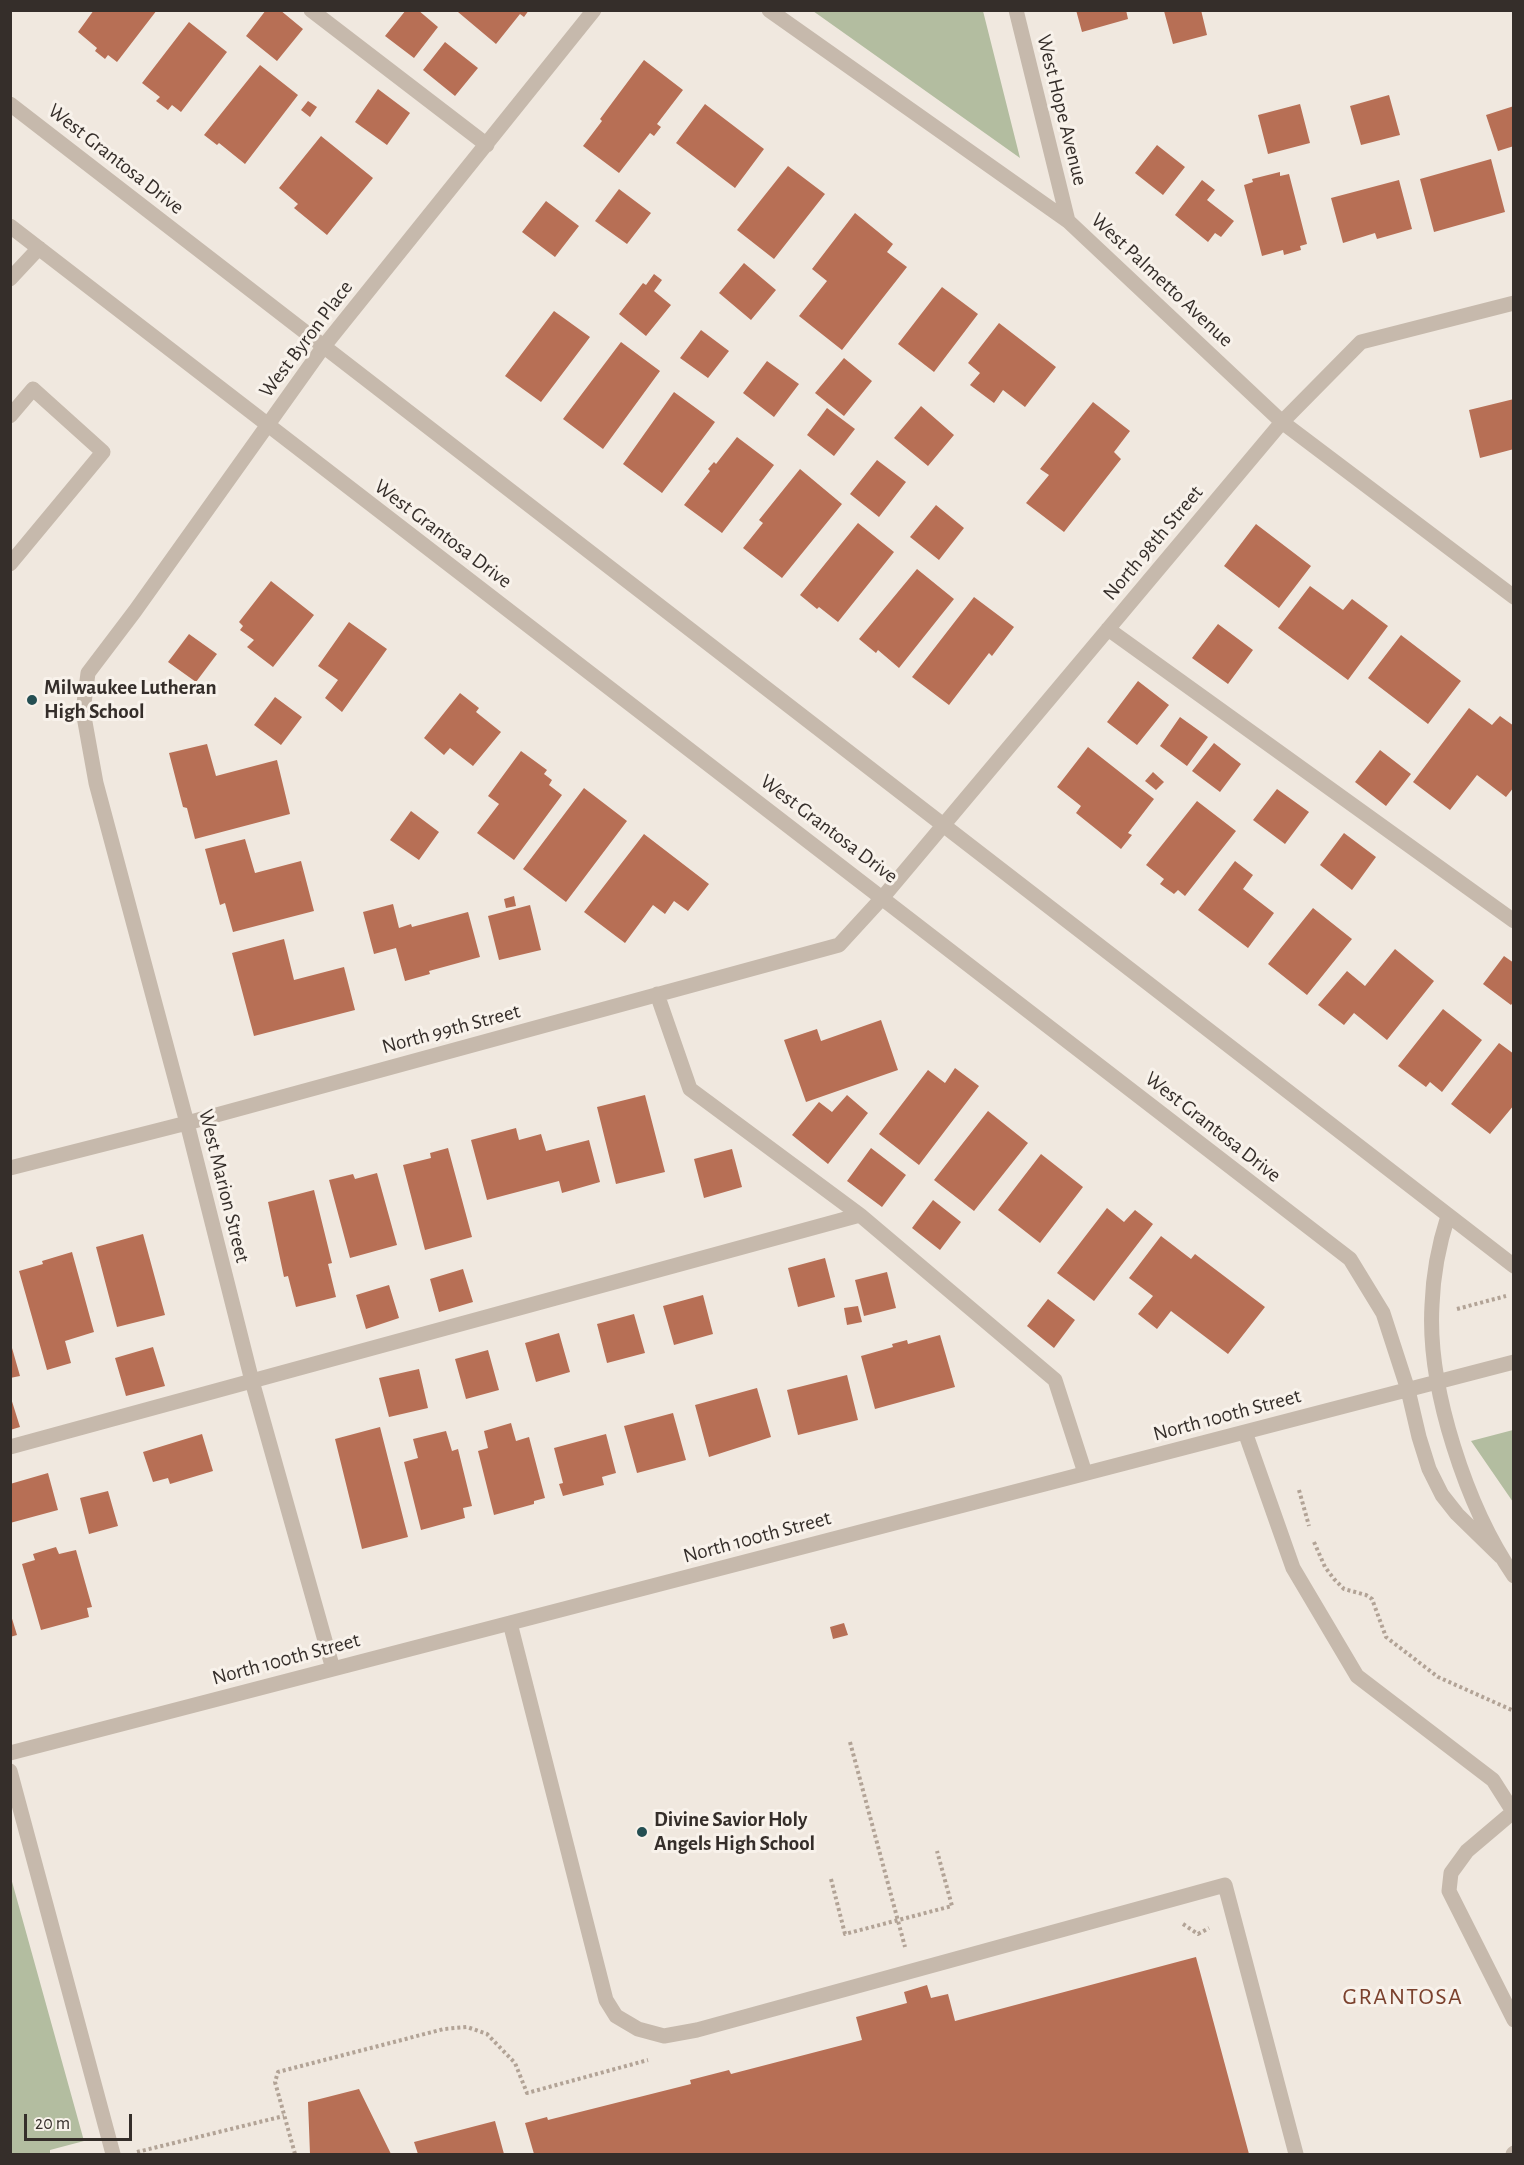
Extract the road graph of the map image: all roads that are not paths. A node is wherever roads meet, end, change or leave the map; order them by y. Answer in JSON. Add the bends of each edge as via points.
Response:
{"nodes":[{"id":1,"x":311,"y":10,"type":"edge"},
{"id":2,"x":594,"y":10,"type":"edge"},
{"id":3,"x":769,"y":10,"type":"edge"},
{"id":4,"x":1016,"y":10,"type":"edge"},
{"id":5,"x":10,"y":104,"type":"edge"},
{"id":6,"x":487,"y":145,"type":"junction"},
{"id":7,"x":1068,"y":221,"type":"junction"},
{"id":8,"x":10,"y":226,"type":"edge"},
{"id":9,"x":39,"y":248,"type":"junction"},
{"id":10,"x":10,"y":279,"type":"edge"},
{"id":11,"x":1514,"y":303,"type":"edge"},
{"id":12,"x":324,"y":346,"type":"junction"},
{"id":13,"x":10,"y":416,"type":"edge"},
{"id":14,"x":1282,"y":422,"type":"junction"},
{"id":15,"x":267,"y":426,"type":"junction"},
{"id":16,"x":10,"y":564,"type":"edge"},
{"id":17,"x":1514,"y":597,"type":"edge"},
{"id":18,"x":1108,"y":629,"type":"junction"},
{"id":19,"x":83,"y":711,"type":"joint"},
{"id":20,"x":942,"y":826,"type":"junction"},
{"id":21,"x":883,"y":897,"type":"junction"},
{"id":22,"x":1514,"y":921,"type":"edge"},
{"id":23,"x":657,"y":994,"type":"junction"},
{"id":24,"x":187,"y":1123,"type":"junction"},
{"id":25,"x":10,"y":1168,"type":"edge"},
{"id":26,"x":860,"y":1215,"type":"junction"},
{"id":27,"x":1448,"y":1216,"type":"junction"},
{"id":28,"x":1514,"y":1266,"type":"edge"},
{"id":29,"x":1514,"y":1362,"type":"edge"},
{"id":30,"x":252,"y":1381,"type":"junction"},
{"id":31,"x":1439,"y":1382,"type":"junction"},
{"id":32,"x":1408,"y":1390,"type":"junction"},
{"id":33,"x":1245,"y":1432,"type":"junction"},
{"id":34,"x":10,"y":1447,"type":"edge"},
{"id":35,"x":1085,"y":1473,"type":"junction"},
{"id":36,"x":1501,"y":1557,"type":"junction"},
{"id":37,"x":1514,"y":1576,"type":"edge"},
{"id":38,"x":510,"y":1623,"type":"junction"},
{"id":39,"x":333,"y":1669,"type":"junction"},
{"id":40,"x":10,"y":1753,"type":"edge"},
{"id":41,"x":10,"y":1771,"type":"edge"},
{"id":42,"x":1513,"y":1813,"type":"edge"},
{"id":43,"x":1513,"y":2018,"type":"edge"},
{"id":44,"x":113,"y":2154,"type":"edge"},
{"id":45,"x":1296,"y":2154,"type":"edge"}],
"edges":[{"from":1,"to":6,"type":"street"},
{"from":2,"to":6,"type":"street","name":"West Byron Place"},
{"from":3,"to":7,"type":"street","name":"West Palmetto Avenue"},
{"from":4,"to":7,"type":"street","name":"West Hope Avenue"},
{"from":5,"to":12,"type":"street","name":"West Grantosa Drive"},
{"from":6,"to":12,"type":"street","name":"West Byron Place"},
{"from":7,"to":14,"type":"street","name":"West Palmetto Avenue"},
{"from":8,"to":9,"type":"street","name":"West Grantosa Drive"},
{"from":9,"to":10,"type":"street"},
{"from":9,"to":15,"type":"street","name":"West Grantosa Drive"},
{"from":11,"to":14,"type":"street","name":"North 98th Street","via":[[1361,342]]},
{"from":12,"to":15,"type":"street","name":"West Byron Place"},
{"from":12,"to":20,"type":"street","name":"West Grantosa Drive"},
{"from":13,"to":16,"type":"street","via":[[33,389],[103,452]]},
{"from":14,"to":17,"type":"street","name":"West Palmetto Avenue"},
{"from":14,"to":18,"type":"street","name":"North 98th Street"},
{"from":15,"to":19,"type":"street","name":"West Byron Place","via":[[88,673]]},
{"from":15,"to":21,"type":"street","name":"West Grantosa Drive"},
{"from":18,"to":20,"type":"street","name":"North 98th Street"},
{"from":18,"to":22,"type":"street"},
{"from":19,"to":24,"type":"street","name":"West Marion Street","via":[[96,783]]},
{"from":20,"to":21,"type":"street","name":"North 98th Street"},
{"from":20,"to":27,"type":"street","name":"West Grantosa Drive"},
{"from":21,"to":23,"type":"street","name":"North 99th Street","via":[[839,945]]},
{"from":21,"to":32,"type":"street","name":"West Grantosa Drive","via":[[1350,1259],[1383,1313]]},
{"from":23,"to":24,"type":"street","name":"North 99th Street"},
{"from":23,"to":26,"type":"street","via":[[690,1089]]},
{"from":24,"to":25,"type":"street","name":"North 99th Street"},
{"from":24,"to":30,"type":"street","name":"West Marion Street"},
{"from":26,"to":30,"type":"street"},
{"from":26,"to":35,"type":"street","via":[[1055,1380]]},
{"from":27,"to":28,"type":"street","name":"West Grantosa Drive"},
{"from":27,"to":31,"type":"street","name":"West Grantosa Drive","via":[[1432,1304]]},
{"from":29,"to":31,"type":"street","name":"North 100th Street"},
{"from":30,"to":34,"type":"street"},
{"from":30,"to":39,"type":"street","name":"West Marion Street"},
{"from":31,"to":32,"type":"street","name":"North 100th Street"},
{"from":31,"to":36,"type":"street","name":"West Grantosa Drive","via":[[1467,1486]]},
{"from":32,"to":33,"type":"street","name":"North 100th Street"},
{"from":32,"to":36,"type":"street","name":"West Grantosa Drive","via":[[1429,1469],[1442,1495]]},
{"from":33,"to":35,"type":"street","name":"North 100th Street"},
{"from":33,"to":42,"type":"street","via":[[1293,1568],[1357,1676],[1493,1780]]},
{"from":35,"to":38,"type":"street","name":"North 100th Street"},
{"from":36,"to":37,"type":"street","name":"West Grantosa Drive"},
{"from":38,"to":39,"type":"street","name":"North 100th Street"},
{"from":38,"to":45,"type":"street","via":[[606,2000],[616,2016],[638,2029],[664,2036],[708,2027],[1226,1885]]},
{"from":39,"to":40,"type":"street","name":"North 100th Street"},
{"from":41,"to":44,"type":"street"},
{"from":42,"to":43,"type":"street","via":[[1467,1851],[1451,1873],[1449,1891]]}]}
